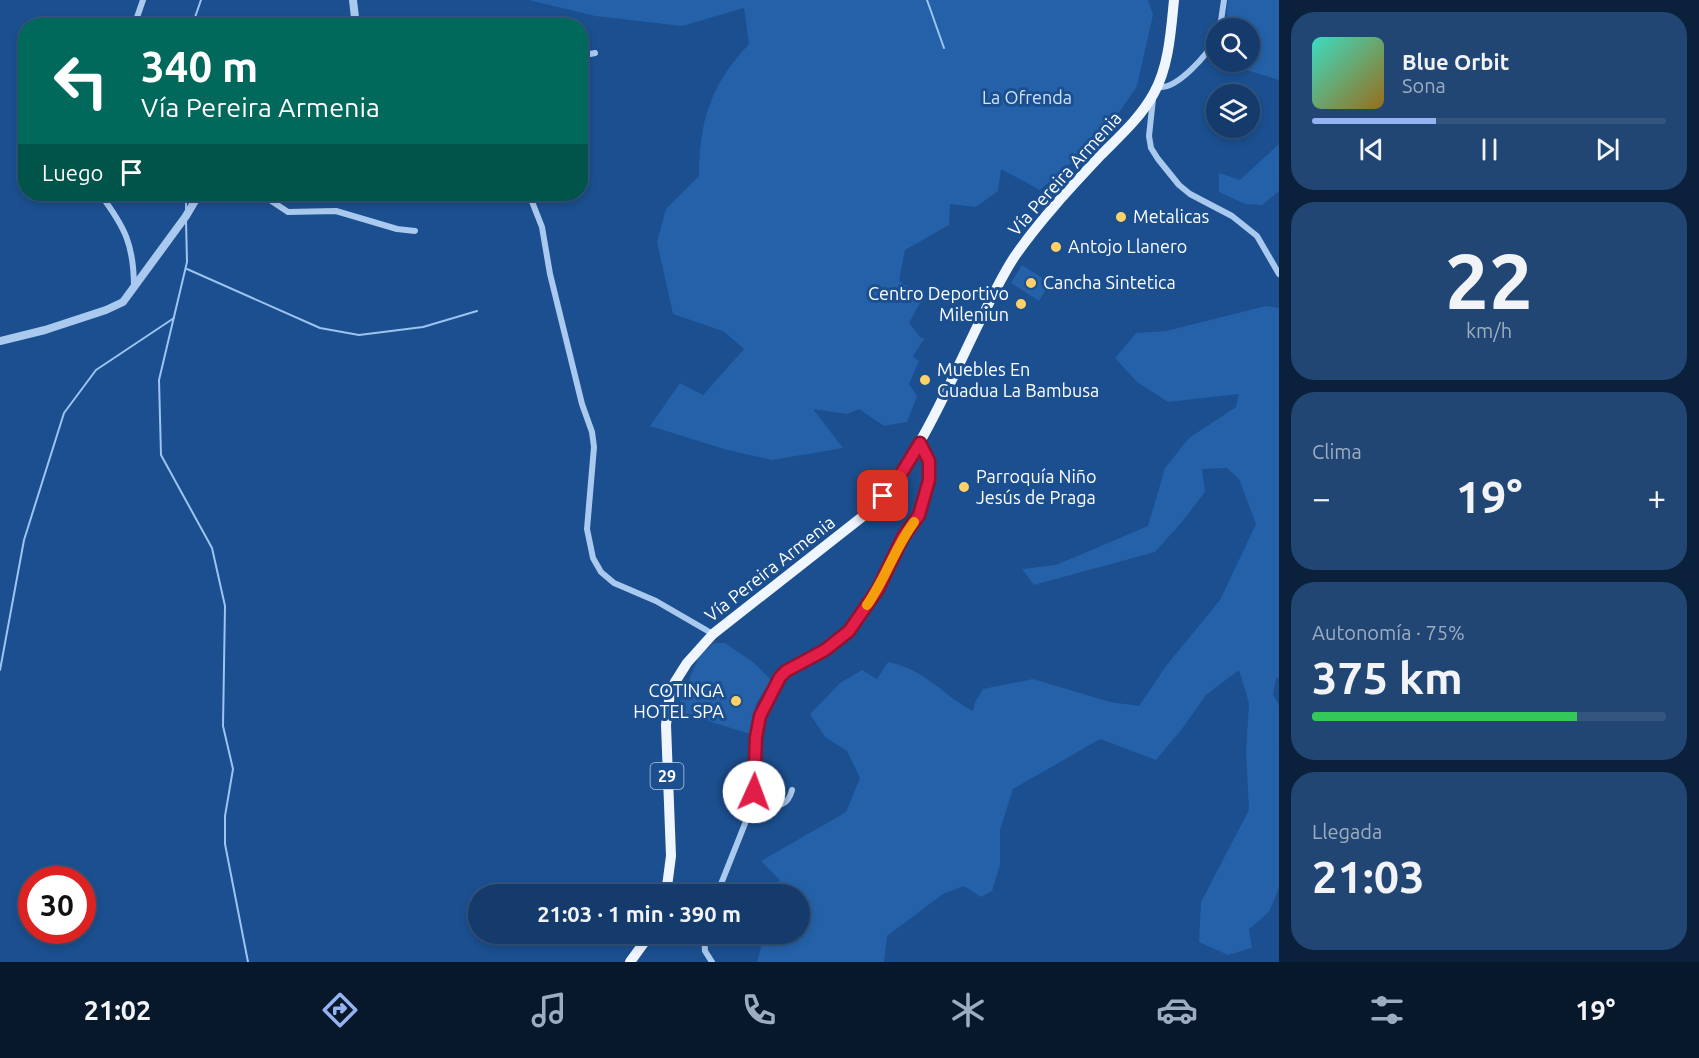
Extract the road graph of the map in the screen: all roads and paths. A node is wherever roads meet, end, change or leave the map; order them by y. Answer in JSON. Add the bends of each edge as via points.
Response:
{"nodes":[{"id":1,"x":143,"y":0,"type":"edge"},
{"id":2,"x":352,"y":0,"type":"edge"},
{"id":3,"x":1174,"y":0,"type":"edge"},
{"id":4,"x":1224,"y":0,"type":"edge"},
{"id":5,"x":137,"y":18,"type":"edge"},
{"id":6,"x":355,"y":18,"type":"edge"},
{"id":7,"x":1221,"y":18,"type":"edge"},
{"id":8,"x":1206,"y":52,"type":"edge"},
{"id":9,"x":596,"y":53,"type":"dead end"},
{"id":10,"x":588,"y":55,"type":"edge"},
{"id":11,"x":1155,"y":91,"type":"junction"},
{"id":12,"x":105,"y":201,"type":"edge"},
{"id":13,"x":195,"y":201,"type":"edge"},
{"id":14,"x":272,"y":201,"type":"edge"},
{"id":15,"x":532,"y":201,"type":"edge"},
{"id":16,"x":415,"y":231,"type":"dead end"},
{"id":17,"x":1279,"y":274,"type":"edge"},
{"id":18,"x":134,"y":288,"type":"junction"},
{"id":19,"x":0,"y":341,"type":"edge"},
{"id":20,"x":920,"y":443,"type":"junction"},
{"id":21,"x":713,"y":634,"type":"junction"},
{"id":22,"x":792,"y":790,"type":"dead end"},
{"id":23,"x":752,"y":806,"type":"junction"},
{"id":24,"x":667,"y":884,"type":"edge"},
{"id":25,"x":721,"y":884,"type":"edge"},
{"id":26,"x":643,"y":944,"type":"edge"},
{"id":27,"x":705,"y":944,"type":"edge"},
{"id":28,"x":630,"y":962,"type":"edge"},
{"id":29,"x":712,"y":962,"type":"edge"}],
"edges":[{"from":1,"to":5,"type":"street"},
{"from":2,"to":6,"type":"street"},
{"from":3,"to":11,"type":"main road","name":"Vía Pereira Armenia","number":"29","via":[[1166,59]]},
{"from":4,"to":7,"type":"street"},
{"from":8,"to":11,"type":"street","via":[[1170,86]]},
{"from":9,"to":10,"type":"street"},
{"from":11,"to":17,"type":"street","via":[[1149,136],[1158,159],[1190,194],[1232,216],[1257,236]]},
{"from":11,"to":20,"type":"main road","name":"Vía Pereira Armenia","number":"29","via":[[1136,119],[1038,225],[1013,258]]},
{"from":12,"to":18,"type":"street","via":[[123,228],[134,260]]},
{"from":13,"to":18,"type":"street"},
{"from":14,"to":16,"type":"street","via":[[288,212],[336,211],[397,230]]},
{"from":15,"to":21,"type":"street","via":[[542,227],[550,274],[592,432],[587,529],[594,558],[601,572],[614,583],[656,601]]},
{"from":18,"to":19,"type":"street","via":[[123,302],[106,310]]},
{"from":20,"to":21,"type":"main road","name":"Vía Pereira Armenia","number":"29","via":[[893,485],[861,517]]},
{"from":20,"to":23,"type":"street","via":[[929,461],[929,480],[919,515],[903,537],[878,589],[849,631],[780,677],[760,716]]},
{"from":21,"to":24,"type":"main road","name":"Vía Pereira Armenia","number":"29","via":[[680,672],[668,702],[671,856]]},
{"from":22,"to":23,"type":"street","via":[[790,798],[780,805]]},
{"from":23,"to":25,"type":"street"},
{"from":26,"to":28,"type":"main road"},
{"from":27,"to":29,"type":"street"}]}
